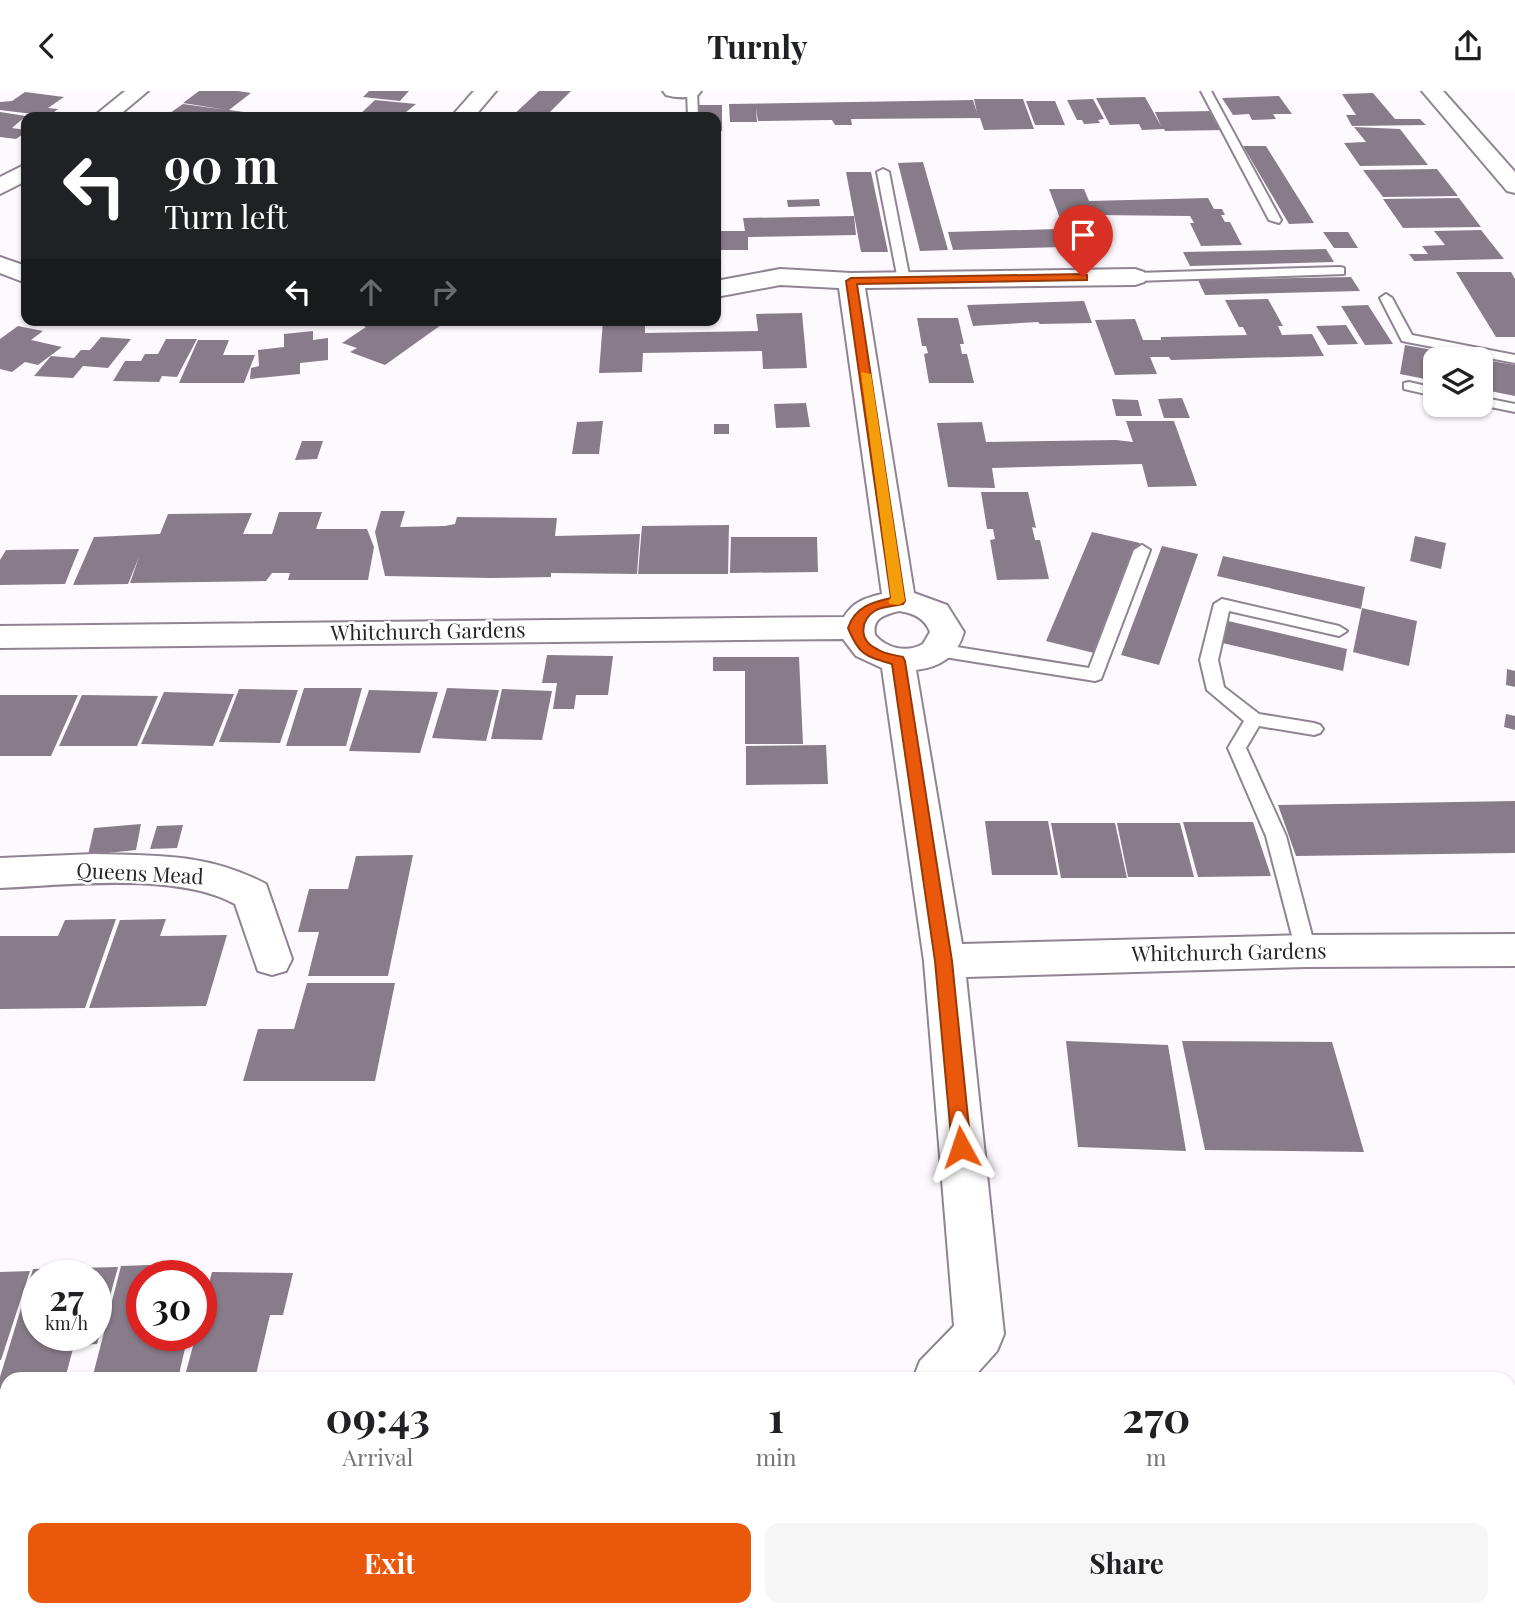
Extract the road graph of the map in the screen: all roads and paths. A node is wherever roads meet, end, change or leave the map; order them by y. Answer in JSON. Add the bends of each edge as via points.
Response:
{"nodes":[{"id":1,"x":138,"y":91,"type":"edge"},
{"id":2,"x":486,"y":91,"type":"edge"},
{"id":3,"x":673,"y":91,"type":"edge"},
{"id":4,"x":692,"y":91,"type":"edge"},
{"id":5,"x":1206,"y":91,"type":"edge"},
{"id":6,"x":1432,"y":91,"type":"edge"},
{"id":7,"x":111,"y":112,"type":"edge"},
{"id":8,"x":467,"y":112,"type":"edge"},
{"id":9,"x":693,"y":112,"type":"edge"},
{"id":10,"x":883,"y":172,"type":"dead end"},
{"id":11,"x":21,"y":174,"type":"edge"},
{"id":12,"x":1515,"y":186,"type":"edge"},
{"id":13,"x":0,"y":187,"type":"edge"},
{"id":14,"x":1275,"y":220,"type":"dead end"},
{"id":15,"x":0,"y":264,"type":"edge"},
{"id":16,"x":1340,"y":271,"type":"dead end"},
{"id":17,"x":21,"y":273,"type":"edge"},
{"id":18,"x":1135,"y":277,"type":"joint"},
{"id":19,"x":904,"y":280,"type":"junction"},
{"id":20,"x":851,"y":281,"type":"junction"},
{"id":21,"x":721,"y":288,"type":"edge"},
{"id":22,"x":1386,"y":298,"type":"dead end"},
{"id":23,"x":1515,"y":359,"type":"edge"},
{"id":24,"x":1409,"y":386,"type":"dead end"},
{"id":25,"x":1423,"y":389,"type":"edge"},
{"id":26,"x":1493,"y":404,"type":"edge"},
{"id":27,"x":1515,"y":408,"type":"edge"},
{"id":28,"x":1142,"y":550,"type":"dead end"},
{"id":29,"x":899,"y":601,"type":"junction"},
{"id":30,"x":855,"y":628,"type":"junction"},
{"id":31,"x":1339,"y":631,"type":"dead end"},
{"id":32,"x":0,"y":637,"type":"edge"},
{"id":33,"x":938,"y":650,"type":"junction"},
{"id":34,"x":898,"y":661,"type":"junction"},
{"id":35,"x":1254,"y":719,"type":"junction"},
{"id":36,"x":1314,"y":729,"type":"dead end"},
{"id":37,"x":0,"y":873,"type":"edge"},
{"id":38,"x":1515,"y":950,"type":"edge"},
{"id":39,"x":1306,"y":951,"type":"junction"},
{"id":40,"x":272,"y":958,"type":"dead end"},
{"id":41,"x":944,"y":961,"type":"junction"},
{"id":42,"x":945,"y":1372,"type":"edge"}],
"edges":[{"from":1,"to":7,"type":"street"},
{"from":2,"to":8,"type":"street"},
{"from":3,"to":4,"type":"street"},
{"from":4,"to":9,"type":"lane"},
{"from":5,"to":14,"type":"lane"},
{"from":6,"to":12,"type":"street"},
{"from":10,"to":19,"type":"lane"},
{"from":11,"to":13,"type":"street"},
{"from":15,"to":17,"type":"street"},
{"from":16,"to":18,"type":"lane"},
{"from":18,"to":19,"type":"street"},
{"from":19,"to":20,"type":"street"},
{"from":20,"to":21,"type":"street","via":[[780,277]]},
{"from":20,"to":29,"type":"street"},
{"from":22,"to":23,"type":"lane","via":[[1407,338]]},
{"from":24,"to":25,"type":"lane"},
{"from":26,"to":27,"type":"lane"},
{"from":28,"to":33,"type":"lane","via":[[1095,675]]},
{"from":29,"to":30,"type":"street","via":[[873,605]]},
{"from":29,"to":33,"type":"street","via":[[926,607],[945,623],[947,632]]},
{"from":30,"to":32,"type":"street","name":"Whitchurch Gardens"},
{"from":30,"to":34,"type":"street","via":[[862,646]]},
{"from":31,"to":35,"type":"lane","via":[[1223,604],[1209,660],[1216,690]]},
{"from":33,"to":34,"type":"street","via":[[928,657]]},
{"from":34,"to":41,"type":"street"},
{"from":35,"to":36,"type":"lane"},
{"from":35,"to":39,"type":"lane","via":[[1237,748],[1276,836]]},
{"from":37,"to":40,"type":"street","name":"Queens Mead","via":[[94,869],[178,872],[225,880],[252,895]]},
{"from":38,"to":39,"type":"street","name":"Whitchurch Gardens"},
{"from":39,"to":41,"type":"street","name":"Whitchurch Gardens"},
{"from":41,"to":42,"type":"street","via":[[979,1334]]}]}
